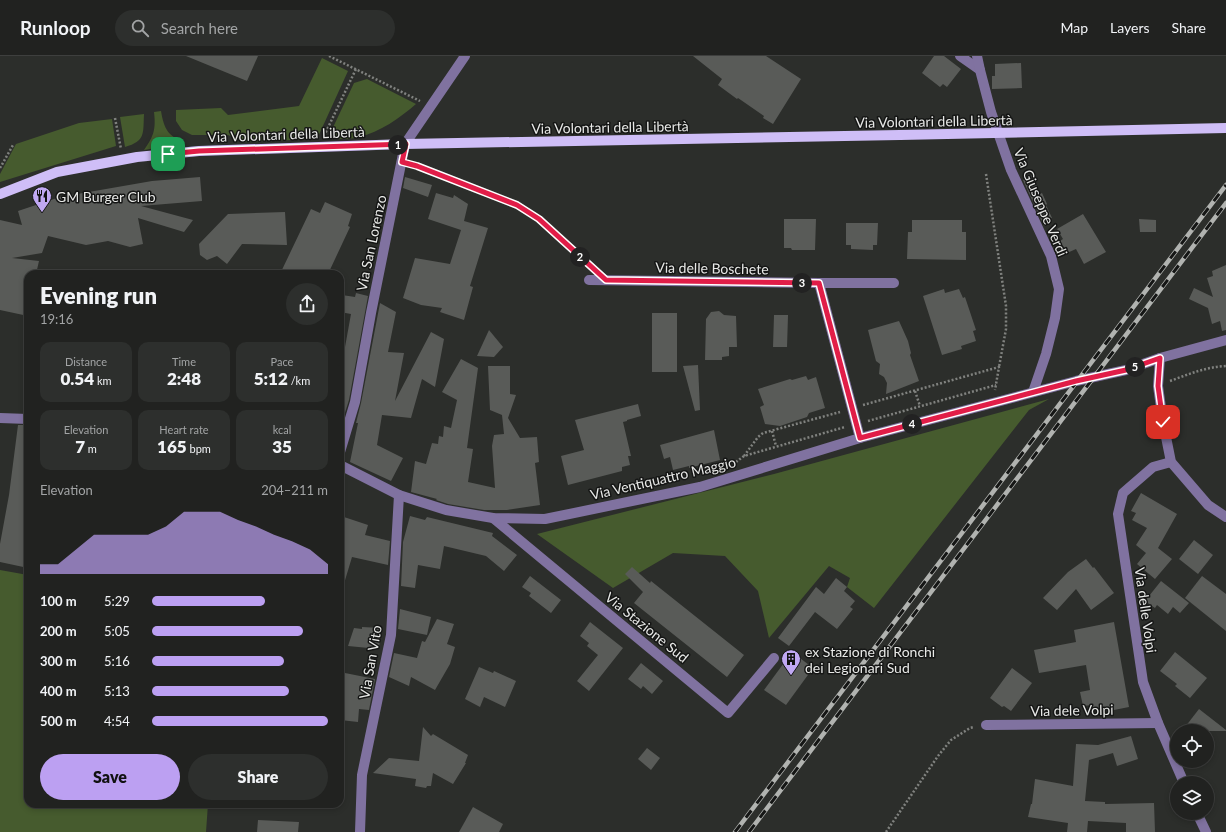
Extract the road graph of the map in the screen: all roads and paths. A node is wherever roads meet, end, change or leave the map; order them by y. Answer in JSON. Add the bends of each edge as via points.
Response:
{"nodes":[{"id":1,"x":331,"y":56,"type":"edge"},
{"id":2,"x":465,"y":56,"type":"edge"},
{"id":3,"x":960,"y":56,"type":"edge"},
{"id":4,"x":977,"y":56,"type":"edge"},
{"id":5,"x":356,"y":70,"type":"junction"},
{"id":6,"x":980,"y":70,"type":"junction"},
{"id":7,"x":431,"y":106,"type":"junction"},
{"id":8,"x":116,"y":118,"type":"dead end"},
{"id":9,"x":1226,"y":128,"type":"edge"},
{"id":10,"x":13,"y":144,"type":"dead end"},
{"id":11,"x":406,"y":144,"type":"junction"},
{"id":12,"x":318,"y":147,"type":"junction"},
{"id":13,"x":123,"y":159,"type":"junction"},
{"id":14,"x":402,"y":162,"type":"junction"},
{"id":15,"x":0,"y":168,"type":"edge"},
{"id":16,"x":986,"y":174,"type":"dead end"},
{"id":17,"x":0,"y":194,"type":"edge"},
{"id":18,"x":589,"y":280,"type":"dead end"},
{"id":19,"x":606,"y":280,"type":"junction"},
{"id":20,"x":819,"y":283,"type":"junction"},
{"id":21,"x":894,"y":283,"type":"dead end"},
{"id":22,"x":1226,"y":340,"type":"edge"},
{"id":23,"x":1160,"y":358,"type":"junction"},
{"id":24,"x":1226,"y":366,"type":"edge"},
{"id":25,"x":999,"y":367,"type":"junction"},
{"id":26,"x":1158,"y":386,"type":"junction"},
{"id":27,"x":915,"y":391,"type":"junction"},
{"id":28,"x":1033,"y":392,"type":"junction"},
{"id":29,"x":994,"y":403,"type":"junction"},
{"id":30,"x":920,"y":406,"type":"dead end"},
{"id":31,"x":852,"y":408,"type":"junction"},
{"id":32,"x":0,"y":418,"type":"edge"},
{"id":33,"x":24,"y":419,"type":"edge"},
{"id":34,"x":772,"y":431,"type":"junction"},
{"id":35,"x":860,"y":438,"type":"junction"},
{"id":36,"x":344,"y":439,"type":"edge"},
{"id":37,"x":776,"y":446,"type":"dead end"},
{"id":38,"x":744,"y":456,"type":"dead end"},
{"id":39,"x":1171,"y":462,"type":"junction"},
{"id":40,"x":344,"y":467,"type":"edge"},
{"id":41,"x":399,"y":495,"type":"junction"},
{"id":42,"x":1226,"y":517,"type":"edge"},
{"id":43,"x":493,"y":518,"type":"junction"},
{"id":44,"x":774,"y":658,"type":"dead end"},
{"id":45,"x":1158,"y":723,"type":"junction"},
{"id":46,"x":986,"y":725,"type":"joint"},
{"id":47,"x":1181,"y":776,"type":"edge"},
{"id":48,"x":1200,"y":820,"type":"edge"},
{"id":49,"x":360,"y":832,"type":"edge"},
{"id":50,"x":886,"y":832,"type":"edge"},
{"id":51,"x":1206,"y":832,"type":"edge"}],
"edges":[{"from":1,"to":5,"type":"path"},
{"from":2,"to":7,"type":"street","name":"Via San Lorenzo"},
{"from":3,"to":6,"type":"street"},
{"from":4,"to":6,"type":"street","name":"Via Giuseppe Verdi"},
{"from":5,"to":7,"type":"path"},
{"from":5,"to":12,"type":"path"},
{"from":6,"to":28,"type":"street","name":"Via Giuseppe Verdi","via":[[1011,170],[1051,256],[1059,289],[1046,354]]},
{"from":7,"to":11,"type":"street","name":"Via San Lorenzo"},
{"from":8,"to":13,"type":"path"},
{"from":9,"to":11,"type":"main road","name":"Via Volontari della Libertà","bridge":true},
{"from":10,"to":15,"type":"path"},
{"from":11,"to":12,"type":"main road","name":"Via Volontari della Libertà"},
{"from":11,"to":14,"type":"street","name":"Via San Lorenzo"},
{"from":12,"to":13,"type":"main road","name":"Via Volontari della Libertà","via":[[199,151]]},
{"from":13,"to":17,"type":"main road","name":"Via Volontari della Libertà","via":[[57,172]]},
{"from":14,"to":19,"type":"path","via":[[517,205],[539,219]]},
{"from":14,"to":36,"type":"street","name":"Via San Lorenzo","via":[[355,402]]},
{"from":16,"to":25,"type":"path","via":[[1006,306],[1006,329]]},
{"from":18,"to":19,"type":"street","name":"Via delle Boschete"},
{"from":19,"to":20,"type":"street","name":"Via delle Boschete"},
{"from":20,"to":21,"type":"street","name":"Via delle Boschete"},
{"from":20,"to":31,"type":"street"},
{"from":22,"to":23,"type":"street","name":"Via Ventiquattro Maggio"},
{"from":23,"to":26,"type":"street"},
{"from":23,"to":28,"type":"street","name":"Via Ventiquattro Maggio","via":[[1126,370]]},
{"from":24,"to":26,"type":"path","via":[[1193,372]]},
{"from":25,"to":27,"type":"path","name":"Via Ventiquattro Maggio"},
{"from":25,"to":29,"type":"path"},
{"from":26,"to":39,"type":"street"},
{"from":27,"to":30,"type":"path"},
{"from":27,"to":31,"type":"path","name":"Via Ventiquattro Maggio"},
{"from":28,"to":29,"type":"street","name":"Via Ventiquattro Maggio"},
{"from":29,"to":35,"type":"street","name":"Via Ventiquattro Maggio"},
{"from":31,"to":34,"type":"path","name":"Via Ventiquattro Maggio"},
{"from":31,"to":35,"type":"street"},
{"from":32,"to":33,"type":"street"},
{"from":34,"to":37,"type":"path"},
{"from":34,"to":38,"type":"path","name":"Via Ventiquattro Maggio","via":[[758,437]]},
{"from":35,"to":43,"type":"street","name":"Via Ventiquattro Maggio","via":[[700,487],[545,519]]},
{"from":39,"to":42,"type":"street","via":[[1208,505]]},
{"from":39,"to":45,"type":"street","name":"Via delle Volpi","via":[[1153,467],[1123,493],[1118,514],[1143,682]]},
{"from":40,"to":41,"type":"street","name":"Via Ventiquattro Maggio"},
{"from":41,"to":43,"type":"street","name":"Via Ventiquattro Maggio","via":[[446,510]]},
{"from":41,"to":49,"type":"street","name":"Via San Vito","via":[[391,635],[362,775]]},
{"from":43,"to":44,"type":"street","name":"Via Stazione Sud","via":[[728,713]]},
{"from":45,"to":46,"type":"street","name":"Via dele Volpi"},
{"from":45,"to":47,"type":"street","name":"Via delle Volpi"},
{"from":46,"to":50,"type":"path","via":[[970,728],[951,740]]},
{"from":48,"to":51,"type":"street"}]}
